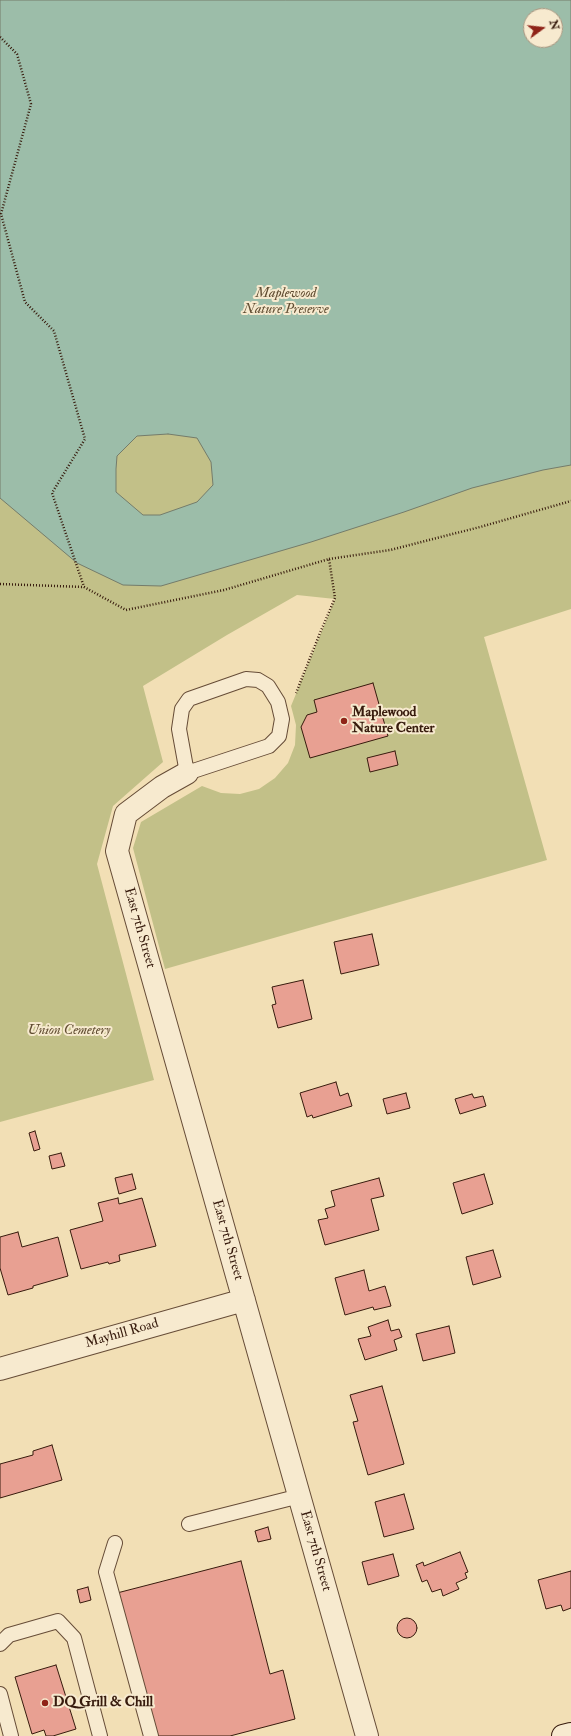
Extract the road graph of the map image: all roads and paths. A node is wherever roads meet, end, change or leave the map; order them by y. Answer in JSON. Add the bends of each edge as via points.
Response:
{"nodes":[{"id":1,"x":0,"y":37,"type":"edge"},
{"id":2,"x":571,"y":501,"type":"edge"},
{"id":3,"x":329,"y":559,"type":"junction"},
{"id":4,"x":0,"y":584,"type":"edge"},
{"id":5,"x":84,"y":587,"type":"junction"},
{"id":6,"x":294,"y":699,"type":"dead end"},
{"id":7,"x":187,"y":773,"type":"junction"},
{"id":8,"x":244,"y":1300,"type":"junction"},
{"id":9,"x":0,"y":1369,"type":"edge"},
{"id":10,"x":300,"y":1496,"type":"junction"},
{"id":11,"x":189,"y":1524,"type":"dead end"},
{"id":12,"x":115,"y":1543,"type":"dead end"},
{"id":13,"x":0,"y":1644,"type":"edge"},
{"id":14,"x":0,"y":1694,"type":"edge"},
{"id":15,"x":571,"y":1734,"type":"edge"},
{"id":16,"x":11,"y":1736,"type":"edge"},
{"id":17,"x":100,"y":1736,"type":"edge"},
{"id":18,"x":150,"y":1736,"type":"edge"},
{"id":19,"x":367,"y":1736,"type":"edge"},
{"id":20,"x":563,"y":1736,"type":"edge"}],
"edges":[{"from":1,"to":5,"type":"path","via":[[17,54],[31,104],[1,214],[24,302],[54,331],[85,439],[52,493]]},
{"from":2,"to":3,"type":"path","via":[[390,550]]},
{"from":3,"to":5,"type":"path","via":[[224,590],[126,610]]},
{"from":3,"to":6,"type":"path","via":[[335,598]]},
{"from":4,"to":5,"type":"path"},
{"from":7,"to":7,"type":"lane","via":[[268,746],[279,736],[282,719],[278,702],[268,686],[258,680],[246,679],[189,699],[182,709],[179,729]]},
{"from":7,"to":8,"type":"street","name":"East 7th Street","via":[[126,814],[117,851]]},
{"from":8,"to":9,"type":"street","name":"Mayhill Road"},
{"from":8,"to":10,"type":"street","name":"East 7th Street"},
{"from":10,"to":11,"type":"lane"},
{"from":10,"to":19,"type":"street","name":"East 7th Street"},
{"from":12,"to":18,"type":"lane","via":[[106,1572]]},
{"from":13,"to":17,"type":"lane","via":[[9,1635],[58,1622],[74,1638]]},
{"from":14,"to":16,"type":"lane"},
{"from":15,"to":20,"type":"street"}]}
